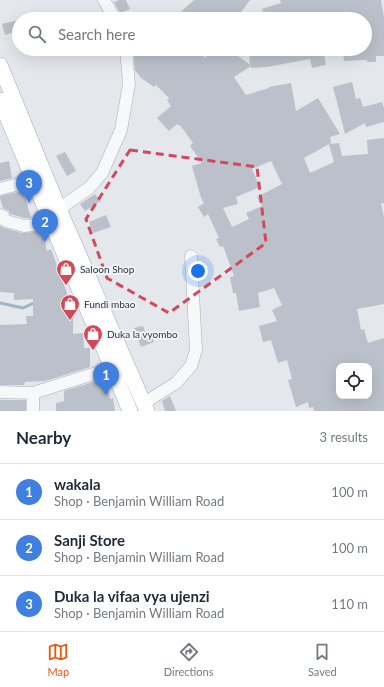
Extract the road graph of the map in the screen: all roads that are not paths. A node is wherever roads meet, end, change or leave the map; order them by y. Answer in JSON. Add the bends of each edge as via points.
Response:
{"nodes":[{"id":1,"x":104,"y":0,"type":"edge"},
{"id":2,"x":111,"y":12,"type":"edge"},
{"id":3,"x":127,"y":56,"type":"edge"},
{"id":4,"x":0,"y":65,"type":"edge"},
{"id":5,"x":0,"y":100,"type":"edge"},
{"id":6,"x":35,"y":182,"type":"junction"},
{"id":7,"x":0,"y":189,"type":"edge"},
{"id":8,"x":55,"y":214,"type":"junction"},
{"id":9,"x":0,"y":215,"type":"edge"},
{"id":10,"x":192,"y":256,"type":"dead end"},
{"id":11,"x":112,"y":368,"type":"junction"},
{"id":12,"x":0,"y":392,"type":"edge"},
{"id":13,"x":33,"y":393,"type":"junction"},
{"id":14,"x":145,"y":407,"type":"edge"},
{"id":15,"x":33,"y":411,"type":"edge"},
{"id":16,"x":130,"y":411,"type":"edge"}],
"edges":[{"from":1,"to":2,"type":"street"},
{"from":3,"to":8,"type":"street","via":[[129,84],[121,130],[102,173],[89,188]]},
{"from":4,"to":8,"type":"main road"},
{"from":5,"to":6,"type":"main road"},
{"from":6,"to":7,"type":"street"},
{"from":6,"to":8,"type":"main road"},
{"from":8,"to":9,"type":"street","via":[[24,226],[6,221]]},
{"from":8,"to":11,"type":"main road"},
{"from":8,"to":14,"type":"main road"},
{"from":10,"to":14,"type":"street","via":[[196,350],[192,366],[176,383]]},
{"from":11,"to":13,"type":"street"},
{"from":11,"to":16,"type":"main road"},
{"from":12,"to":13,"type":"street"},
{"from":13,"to":15,"type":"street"}]}
